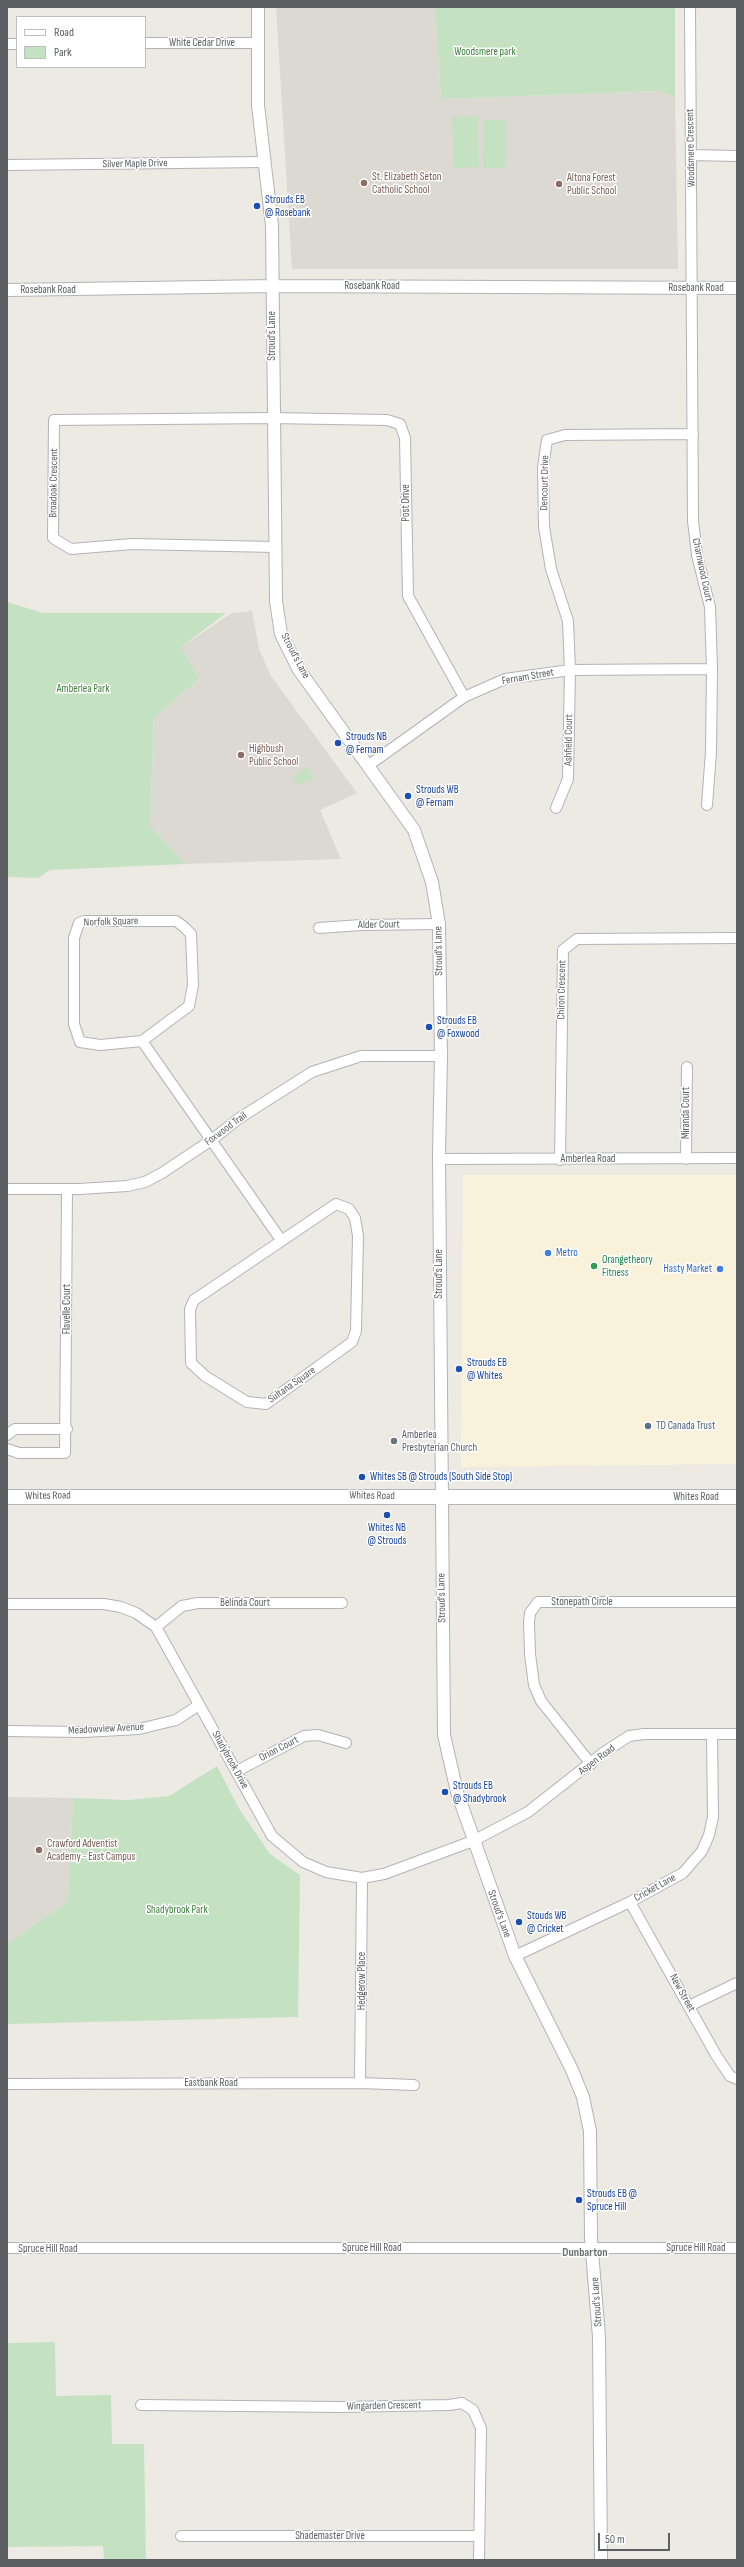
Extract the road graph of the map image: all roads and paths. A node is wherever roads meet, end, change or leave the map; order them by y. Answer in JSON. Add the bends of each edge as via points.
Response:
{"nodes":[{"id":1,"x":258,"y":7,"type":"edge"},
{"id":2,"x":690,"y":7,"type":"edge"},
{"id":3,"x":146,"y":43,"type":"edge"},
{"id":4,"x":258,"y":43,"type":"junction"},
{"id":5,"x":691,"y":156,"type":"junction"},
{"id":6,"x":737,"y":156,"type":"edge"},
{"id":7,"x":264,"y":162,"type":"junction"},
{"id":8,"x":7,"y":165,"type":"edge"},
{"id":9,"x":273,"y":286,"type":"junction"},
{"id":10,"x":692,"y":288,"type":"junction"},
{"id":11,"x":737,"y":288,"type":"edge"},
{"id":12,"x":7,"y":290,"type":"edge"},
{"id":13,"x":272,"y":418,"type":"junction"},
{"id":14,"x":693,"y":434,"type":"junction"},
{"id":15,"x":275,"y":547,"type":"junction"},
{"id":16,"x":712,"y":669,"type":"junction"},
{"id":17,"x":570,"y":670,"type":"junction"},
{"id":18,"x":464,"y":697,"type":"junction"},
{"id":19,"x":369,"y":765,"type":"junction"},
{"id":20,"x":707,"y":805,"type":"dead end"},
{"id":21,"x":556,"y":808,"type":"dead end"},
{"id":22,"x":439,"y":924,"type":"junction"},
{"id":23,"x":319,"y":928,"type":"dead end"},
{"id":24,"x":737,"y":938,"type":"edge"},
{"id":25,"x":142,"y":1041,"type":"junction"},
{"id":26,"x":441,"y":1056,"type":"junction"},
{"id":27,"x":687,"y":1068,"type":"dead end"},
{"id":28,"x":213,"y":1140,"type":"junction"},
{"id":29,"x":737,"y":1158,"type":"edge"},
{"id":30,"x":440,"y":1159,"type":"junction"},
{"id":31,"x":686,"y":1159,"type":"junction"},
{"id":32,"x":560,"y":1160,"type":"junction"},
{"id":33,"x":7,"y":1189,"type":"edge"},
{"id":34,"x":67,"y":1189,"type":"junction"},
{"id":35,"x":281,"y":1240,"type":"junction"},
{"id":36,"x":67,"y":1429,"type":"junction"},
{"id":37,"x":7,"y":1435,"type":"edge"},
{"id":38,"x":7,"y":1449,"type":"edge"},
{"id":39,"x":7,"y":1496,"type":"edge"},
{"id":40,"x":442,"y":1497,"type":"junction"},
{"id":41,"x":737,"y":1497,"type":"edge"},
{"id":42,"x":737,"y":1602,"type":"edge"},
{"id":43,"x":342,"y":1603,"type":"dead end"},
{"id":44,"x":7,"y":1604,"type":"edge"},
{"id":45,"x":156,"y":1627,"type":"junction"},
{"id":46,"x":199,"y":1705,"type":"junction"},
{"id":47,"x":7,"y":1731,"type":"edge"},
{"id":48,"x":712,"y":1734,"type":"junction"},
{"id":49,"x":737,"y":1734,"type":"edge"},
{"id":50,"x":346,"y":1743,"type":"dead end"},
{"id":51,"x":591,"y":1764,"type":"junction"},
{"id":52,"x":237,"y":1770,"type":"junction"},
{"id":53,"x":473,"y":1841,"type":"junction"},
{"id":54,"x":362,"y":1878,"type":"junction"},
{"id":55,"x":630,"y":1902,"type":"junction"},
{"id":56,"x":515,"y":1956,"type":"junction"},
{"id":57,"x":737,"y":1983,"type":"edge"},
{"id":58,"x":689,"y":2006,"type":"junction"},
{"id":59,"x":737,"y":2079,"type":"edge"},
{"id":60,"x":360,"y":2083,"type":"junction"},
{"id":61,"x":7,"y":2084,"type":"edge"},
{"id":62,"x":414,"y":2085,"type":"dead end"},
{"id":63,"x":7,"y":2248,"type":"edge"},
{"id":64,"x":593,"y":2248,"type":"junction"},
{"id":65,"x":737,"y":2248,"type":"edge"},
{"id":66,"x":141,"y":2405,"type":"dead end"},
{"id":67,"x":181,"y":2536,"type":"dead end"},
{"id":68,"x":480,"y":2536,"type":"junction"},
{"id":69,"x":479,"y":2560,"type":"edge"},
{"id":70,"x":601,"y":2560,"type":"edge"}],
"edges":[{"from":1,"to":4,"type":"street","name":"Stroud's Lane"},
{"from":2,"to":5,"type":"street","name":"Woodsmere Crescent"},
{"from":3,"to":4,"type":"street","name":"White Cedar Drive"},
{"from":4,"to":7,"type":"street","name":"Stroud's Lane","via":[[258,105]]},
{"from":5,"to":6,"type":"street"},
{"from":5,"to":10,"type":"street","name":"Woodsmere Crescent"},
{"from":7,"to":8,"type":"street","name":"Silver Maple Drive"},
{"from":7,"to":9,"type":"street","name":"Stroud's Lane","via":[[272,226]]},
{"from":9,"to":10,"type":"street","name":"Rosebank Road"},
{"from":9,"to":12,"type":"street","name":"Rosebank Road"},
{"from":9,"to":13,"type":"street","name":"Stroud's Lane"},
{"from":10,"to":11,"type":"street","name":"Rosebank Road"},
{"from":10,"to":14,"type":"street","name":"Charnwood Court"},
{"from":13,"to":15,"type":"street","name":"Stroud's Lane"},
{"from":13,"to":15,"type":"street","name":"Broadoak Crescent","via":[[54,420],[53,538],[71,549],[132,544]]},
{"from":13,"to":18,"type":"street","name":"Post Drive","via":[[388,420],[400,424],[405,432],[406,444],[408,596]]},
{"from":14,"to":16,"type":"street","name":"Charnwood Court","via":[[693,521],[697,555],[710,607]]},
{"from":14,"to":17,"type":"street","name":"Dencourt Drive","via":[[565,435],[547,440],[543,467],[544,527],[551,568],[568,621]]},
{"from":15,"to":19,"type":"street","name":"Stroud's Lane","via":[[276,601],[282,634],[299,670]]},
{"from":16,"to":17,"type":"street","name":"Fernam Street"},
{"from":16,"to":20,"type":"street","name":"Charnwood Court","via":[[711,752]]},
{"from":17,"to":18,"type":"street","name":"Fernam Street","via":[[505,679]]},
{"from":17,"to":21,"type":"street","name":"Ashfield Court","via":[[568,779]]},
{"from":18,"to":19,"type":"street","name":"Fernam Street"},
{"from":19,"to":22,"type":"street","name":"Stroud's Lane","via":[[414,830],[432,882]]},
{"from":22,"to":23,"type":"street","name":"Alder Court"},
{"from":22,"to":26,"type":"street","name":"Stroud's Lane"},
{"from":24,"to":32,"type":"street","name":"Chiron Crescent","via":[[577,939],[563,950]]},
{"from":25,"to":25,"type":"street","name":"Norfolk Square","via":[[190,1006],[193,985],[191,934],[176,921],[79,923],[74,938],[74,1016],[80,1042],[100,1045]]},
{"from":25,"to":28,"type":"street"},
{"from":26,"to":28,"type":"street","name":"Foxwood Trail","via":[[362,1056],[312,1072],[238,1119]]},
{"from":26,"to":30,"type":"street","name":"Stroud's Lane"},
{"from":27,"to":31,"type":"street","name":"Miranda Court"},
{"from":28,"to":34,"type":"street","name":"Foxwood Trail","via":[[145,1182],[127,1186]]},
{"from":28,"to":35,"type":"street"},
{"from":29,"to":31,"type":"street","name":"Amberlea Road"},
{"from":30,"to":32,"type":"street","name":"Amberlea Road"},
{"from":30,"to":40,"type":"street","name":"Stroud's Lane"},
{"from":31,"to":32,"type":"street","name":"Amberlea Road"},
{"from":33,"to":34,"type":"street","name":"Foxwood Trail"},
{"from":34,"to":36,"type":"street","name":"Flavelle Court"},
{"from":35,"to":35,"type":"street","name":"Sultana Square","via":[[194,1300],[190,1309],[192,1363],[205,1376],[247,1402],[257,1404],[266,1404],[352,1342],[356,1331],[358,1236],[355,1218],[349,1209],[336,1204]]},
{"from":36,"to":37,"type":"street","via":[[15,1429]]},
{"from":36,"to":38,"type":"street","name":"Flavelle Court","via":[[65,1453],[19,1453]]},
{"from":39,"to":40,"type":"main road","name":"Whites Road"},
{"from":40,"to":41,"type":"main road","name":"Whites Road"},
{"from":40,"to":53,"type":"street","name":"Stroud's Lane","via":[[444,1735],[457,1792]]},
{"from":42,"to":51,"type":"street","name":"Stonepath Circle","via":[[538,1602],[530,1613],[529,1622],[534,1685],[541,1701]]},
{"from":43,"to":45,"type":"street","name":"Belinda Court","via":[[198,1603],[182,1606]]},
{"from":44,"to":45,"type":"street","name":"Shadybrook Drive","via":[[104,1604],[136,1613]]},
{"from":45,"to":46,"type":"street","name":"Shadybrook Drive"},
{"from":46,"to":47,"type":"street","name":"Meadowview Avenue","via":[[176,1720],[139,1729],[83,1732]]},
{"from":46,"to":52,"type":"street","name":"Shadybrook Drive"},
{"from":48,"to":49,"type":"street","name":"Aspen Road"},
{"from":48,"to":51,"type":"street","name":"Aspen Road","via":[[629,1736]]},
{"from":48,"to":55,"type":"street","name":"Cricket Lane","via":[[713,1817],[702,1851],[683,1873]]},
{"from":50,"to":52,"type":"street","name":"Orion Court","via":[[318,1735],[304,1736]]},
{"from":51,"to":53,"type":"street","name":"Aspen Road","via":[[528,1812]]},
{"from":52,"to":54,"type":"street","name":"Shadybrook Drive","via":[[272,1836],[309,1864],[326,1872]]},
{"from":53,"to":54,"type":"street","name":"Shadybrook Drive","via":[[384,1874]]},
{"from":53,"to":56,"type":"street","name":"Stroud's Lane"},
{"from":54,"to":60,"type":"street","name":"Hedgerow Place"},
{"from":55,"to":56,"type":"street","name":"Cricket Lane"},
{"from":55,"to":58,"type":"street","name":"New Street"},
{"from":56,"to":64,"type":"street","name":"Stroud's Lane","via":[[583,2097],[590,2131]]},
{"from":57,"to":58,"type":"street"},
{"from":58,"to":59,"type":"street","name":"New Street","via":[[716,2056],[730,2076]]},
{"from":60,"to":61,"type":"street","name":"Eastbank Road"},
{"from":60,"to":62,"type":"street","name":"Eastbank Road"},
{"from":63,"to":64,"type":"street","name":"Spruce Hill Road"},
{"from":64,"to":65,"type":"street","name":"Spruce Hill Road"},
{"from":64,"to":70,"type":"street","name":"Stroud's Lane","via":[[599,2337]]},
{"from":66,"to":68,"type":"street","name":"Wingarden Crescent","via":[[340,2407],[462,2402],[473,2410],[481,2428]]},
{"from":67,"to":68,"type":"street","name":"Shademaster Drive"},
{"from":68,"to":69,"type":"street","name":"Wingarden Crescent"}]}
